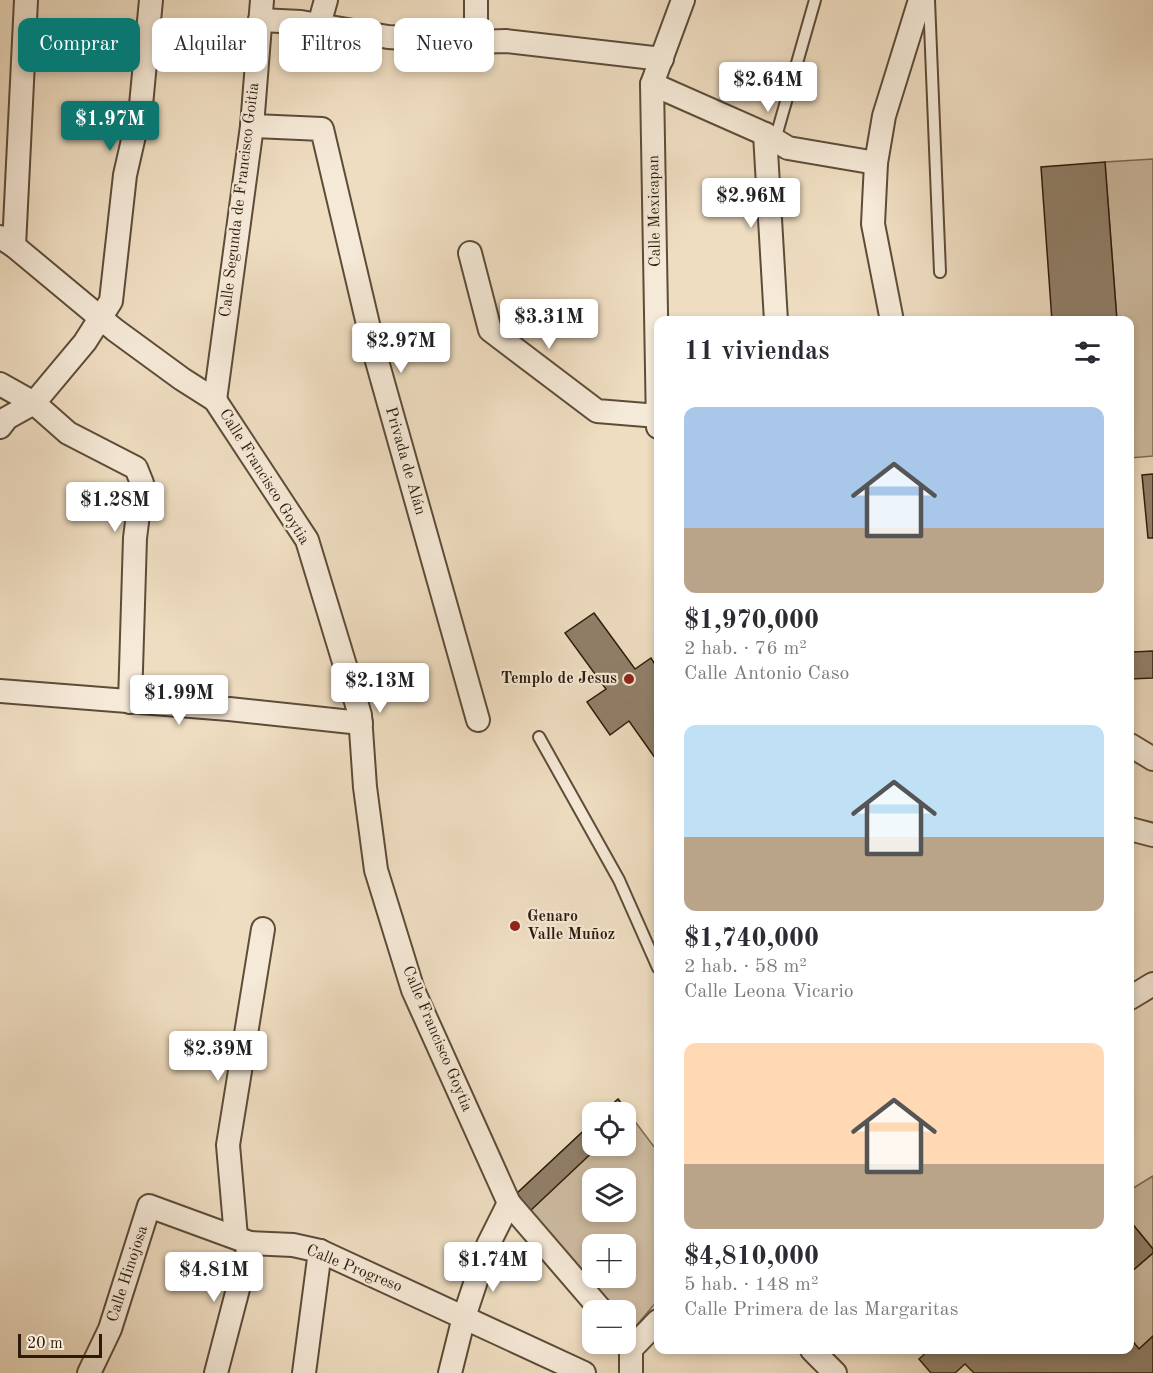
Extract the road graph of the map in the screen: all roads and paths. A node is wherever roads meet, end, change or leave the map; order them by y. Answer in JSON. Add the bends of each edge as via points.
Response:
{"nodes":[{"id":1,"x":26,"y":0,"type":"edge"},
{"id":2,"x":151,"y":0,"type":"edge"},
{"id":3,"x":326,"y":0,"type":"edge"},
{"id":4,"x":476,"y":0,"type":"edge"},
{"id":5,"x":683,"y":0,"type":"edge"},
{"id":6,"x":815,"y":0,"type":"edge"},
{"id":7,"x":920,"y":0,"type":"edge"},
{"id":8,"x":929,"y":0,"type":"edge"},
{"id":9,"x":261,"y":10,"type":"edge"},
{"id":10,"x":288,"y":18,"type":"edge"},
{"id":11,"x":321,"y":18,"type":"edge"},
{"id":12,"x":476,"y":18,"type":"edge"},
{"id":13,"x":494,"y":42,"type":"edge"},
{"id":14,"x":662,"y":59,"type":"junction"},
{"id":15,"x":652,"y":84,"type":"junction"},
{"id":16,"x":252,"y":126,"type":"junction"},
{"id":17,"x":770,"y":137,"type":"junction"},
{"id":18,"x":876,"y":163,"type":"junction"},
{"id":19,"x":7,"y":242,"type":"edge"},
{"id":20,"x":470,"y":253,"type":"dead end"},
{"id":21,"x":940,"y":272,"type":"dead end"},
{"id":22,"x":101,"y":316,"type":"junction"},
{"id":23,"x":657,"y":316,"type":"edge"},
{"id":24,"x":776,"y":316,"type":"edge"},
{"id":25,"x":891,"y":316,"type":"edge"},
{"id":26,"x":0,"y":384,"type":"edge"},
{"id":27,"x":215,"y":400,"type":"junction"},
{"id":28,"x":34,"y":403,"type":"junction"},
{"id":29,"x":654,"y":416,"type":"edge"},
{"id":30,"x":0,"y":427,"type":"edge"},
{"id":31,"x":0,"y":691,"type":"edge"},
{"id":32,"x":130,"y":702,"type":"junction"},
{"id":33,"x":478,"y":720,"type":"dead end"},
{"id":34,"x":361,"y":723,"type":"junction"},
{"id":35,"x":540,"y":738,"type":"dead end"},
{"id":36,"x":1134,"y":747,"type":"edge"},
{"id":37,"x":1153,"y":759,"type":"edge"},
{"id":38,"x":1134,"y":830,"type":"edge"},
{"id":39,"x":1153,"y":835,"type":"edge"},
{"id":40,"x":263,"y":929,"type":"dead end"},
{"id":41,"x":654,"y":959,"type":"edge"},
{"id":42,"x":1153,"y":984,"type":"edge"},
{"id":43,"x":1134,"y":996,"type":"edge"},
{"id":44,"x":509,"y":1203,"type":"junction"},
{"id":45,"x":149,"y":1206,"type":"joint"},
{"id":46,"x":243,"y":1240,"type":"junction"},
{"id":47,"x":320,"y":1251,"type":"junction"},
{"id":48,"x":593,"y":1300,"type":"edge"},
{"id":49,"x":464,"y":1317,"type":"junction"},
{"id":50,"x":654,"y":1324,"type":"edge"},
{"id":51,"x":636,"y":1338,"type":"edge"},
{"id":52,"x":629,"y":1354,"type":"edge"},
{"id":53,"x":816,"y":1354,"type":"edge"},
{"id":54,"x":89,"y":1373,"type":"edge"},
{"id":55,"x":216,"y":1373,"type":"edge"},
{"id":56,"x":304,"y":1373,"type":"edge"},
{"id":57,"x":450,"y":1373,"type":"edge"},
{"id":58,"x":584,"y":1373,"type":"edge"},
{"id":59,"x":631,"y":1373,"type":"edge"},
{"id":60,"x":835,"y":1373,"type":"edge"}],
"edges":[{"from":1,"to":19,"type":"street"},
{"from":2,"to":22,"type":"street","via":[[141,105],[125,175],[111,301]]},
{"from":3,"to":11,"type":"street"},
{"from":4,"to":12,"type":"street"},
{"from":5,"to":14,"type":"street","name":"Calle Mexicapan"},
{"from":6,"to":17,"type":"lane"},
{"from":7,"to":18,"type":"street","via":[[884,116]]},
{"from":8,"to":21,"type":"lane"},
{"from":9,"to":10,"type":"street"},
{"from":9,"to":16,"type":"street","name":"Calle Segunda de Francisco Goitia"},
{"from":13,"to":14,"type":"street"},
{"from":14,"to":15,"type":"street","name":"Calle Mexicapan"},
{"from":15,"to":17,"type":"street"},
{"from":15,"to":23,"type":"street","name":"Calle Mexicapan"},
{"from":16,"to":27,"type":"street","name":"Calle Segunda de Francisco Goitia"},
{"from":16,"to":33,"type":"street","name":"Privada de Alán","via":[[322,129],[375,354]]},
{"from":17,"to":18,"type":"street","via":[[788,148]]},
{"from":17,"to":24,"type":"street"},
{"from":18,"to":25,"type":"street","via":[[873,224]]},
{"from":19,"to":22,"type":"street","name":"Calle Francisco Goytia"},
{"from":20,"to":29,"type":"street","via":[[490,330],[597,411]]},
{"from":22,"to":27,"type":"street","name":"Calle Francisco Goytia"},
{"from":22,"to":28,"type":"street","via":[[86,342]]},
{"from":26,"to":28,"type":"street"},
{"from":27,"to":34,"type":"street","name":"Calle Francisco Goytia","via":[[307,540]]},
{"from":28,"to":30,"type":"street","via":[[7,418]]},
{"from":28,"to":32,"type":"street","via":[[68,433],[136,468],[142,483],[135,538]]},
{"from":31,"to":32,"type":"street"},
{"from":32,"to":34,"type":"street"},
{"from":34,"to":44,"type":"street","name":"Calle Francisco Goytia","via":[[365,787],[379,880],[413,990]]},
{"from":35,"to":41,"type":"lane","via":[[619,880]]},
{"from":36,"to":37,"type":"street"},
{"from":38,"to":39,"type":"street"},
{"from":40,"to":46,"type":"street","via":[[228,1145]]},
{"from":42,"to":43,"type":"street"},
{"from":44,"to":48,"type":"street","name":"Calle Francisco Goytia"},
{"from":44,"to":49,"type":"street","via":[[488,1245]]},
{"from":45,"to":46,"type":"street","name":"Calle Progreso"},
{"from":45,"to":54,"type":"street","name":"Calle Hinojosa","via":[[110,1329]]},
{"from":46,"to":47,"type":"street","name":"Calle Progreso"},
{"from":46,"to":55,"type":"street"},
{"from":47,"to":49,"type":"street","name":"Calle Progreso"},
{"from":47,"to":56,"type":"street"},
{"from":49,"to":57,"type":"street"},
{"from":49,"to":58,"type":"street","name":"Calle Progreso"},
{"from":50,"to":51,"type":"street"},
{"from":52,"to":59,"type":"street"},
{"from":53,"to":60,"type":"street"}]}
